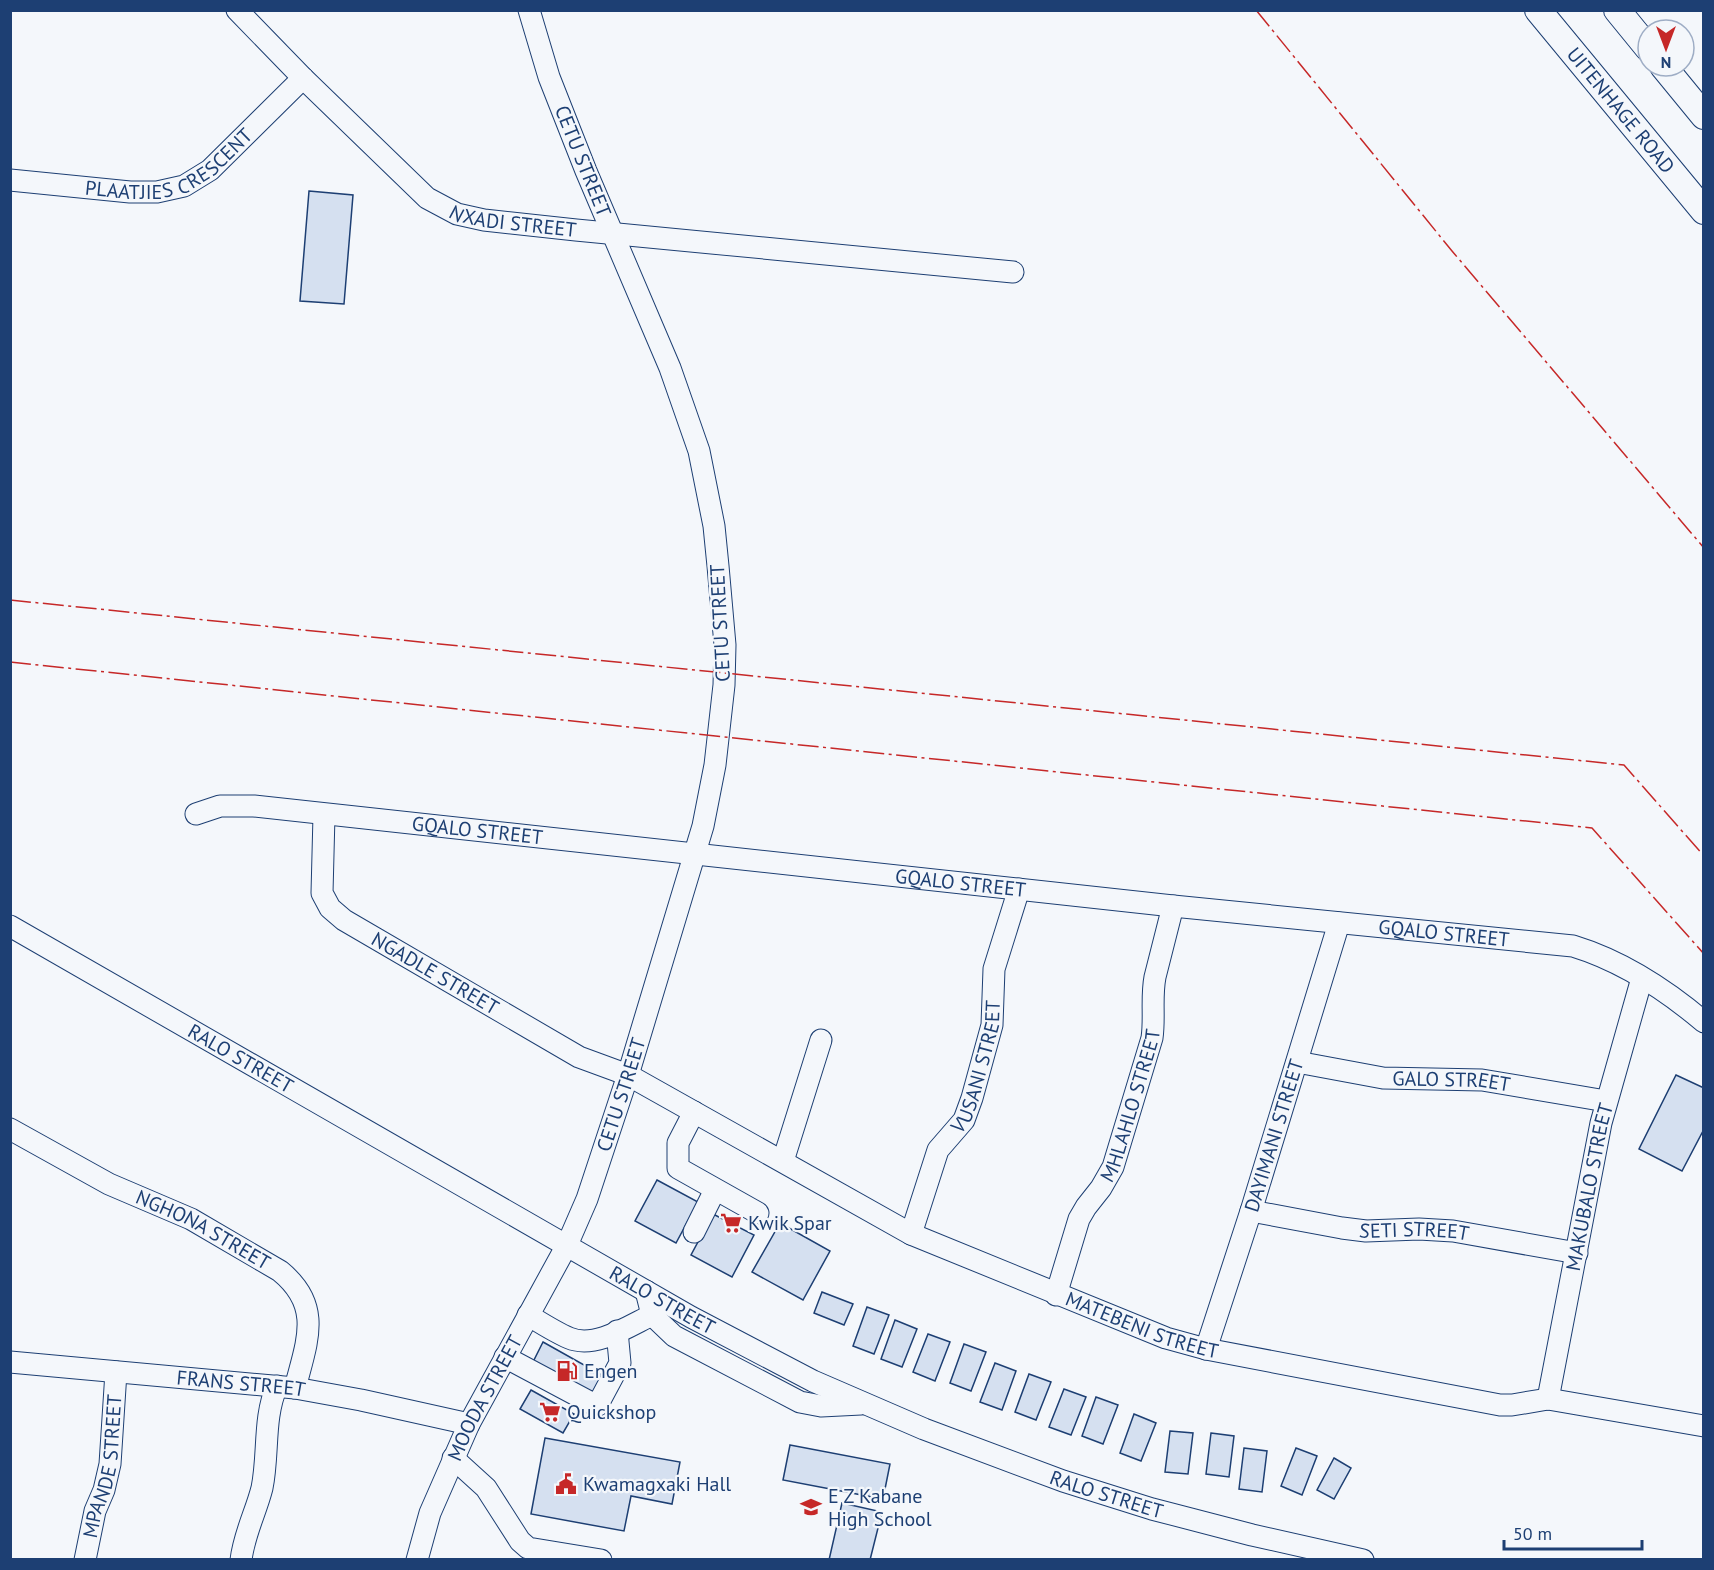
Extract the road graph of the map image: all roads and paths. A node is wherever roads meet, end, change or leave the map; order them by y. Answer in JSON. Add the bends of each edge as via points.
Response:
{"nodes":[{"id":1,"x":237,"y":10,"type":"edge"},
{"id":2,"x":529,"y":10,"type":"edge"},
{"id":3,"x":1538,"y":10,"type":"edge"},
{"id":4,"x":1617,"y":10,"type":"edge"},
{"id":5,"x":1636,"y":33,"type":"edge"},
{"id":6,"x":303,"y":78,"type":"junction"},
{"id":7,"x":1673,"y":78,"type":"edge"},
{"id":8,"x":1704,"y":116,"type":"edge"},
{"id":9,"x":10,"y":180,"type":"edge"},
{"id":10,"x":1704,"y":211,"type":"edge"},
{"id":11,"x":612,"y":233,"type":"junction"},
{"id":12,"x":1013,"y":272,"type":"dead end"},
{"id":13,"x":196,"y":814,"type":"dead end"},
{"id":14,"x":324,"y":815,"type":"junction"},
{"id":15,"x":695,"y":855,"type":"junction"},
{"id":16,"x":1019,"y":889,"type":"junction"},
{"id":17,"x":1173,"y":906,"type":"junction"},
{"id":18,"x":1339,"y":923,"type":"junction"},
{"id":19,"x":10,"y":926,"type":"edge"},
{"id":20,"x":1642,"y":978,"type":"junction"},
{"id":21,"x":1704,"y":1022,"type":"edge"},
{"id":22,"x":821,"y":1040,"type":"dead end"},
{"id":23,"x":1297,"y":1062,"type":"junction"},
{"id":24,"x":628,"y":1076,"type":"junction"},
{"id":25,"x":1606,"y":1101,"type":"junction"},
{"id":26,"x":694,"y":1112,"type":"junction"},
{"id":27,"x":10,"y":1129,"type":"edge"},
{"id":28,"x":783,"y":1161,"type":"junction"},
{"id":29,"x":715,"y":1190,"type":"junction"},
{"id":30,"x":1251,"y":1211,"type":"junction"},
{"id":31,"x":758,"y":1213,"type":"dead end"},
{"id":32,"x":694,"y":1232,"type":"dead end"},
{"id":33,"x":911,"y":1234,"type":"junction"},
{"id":34,"x":567,"y":1245,"type":"junction"},
{"id":35,"x":1576,"y":1252,"type":"junction"},
{"id":36,"x":646,"y":1292,"type":"junction"},
{"id":37,"x":1056,"y":1294,"type":"junction"},
{"id":38,"x":528,"y":1315,"type":"junction"},
{"id":39,"x":652,"y":1315,"type":"junction"},
{"id":40,"x":617,"y":1331,"type":"junction"},
{"id":41,"x":1206,"y":1349,"type":"junction"},
{"id":42,"x":505,"y":1357,"type":"junction"},
{"id":43,"x":10,"y":1362,"type":"edge"},
{"id":44,"x":116,"y":1372,"type":"junction"},
{"id":45,"x":286,"y":1387,"type":"junction"},
{"id":46,"x":1548,"y":1399,"type":"junction"},
{"id":47,"x":864,"y":1404,"type":"junction"},
{"id":48,"x":469,"y":1424,"type":"junction"},
{"id":49,"x":1704,"y":1426,"type":"edge"},
{"id":50,"x":453,"y":1458,"type":"junction"},
{"id":51,"x":86,"y":1560,"type":"edge"},
{"id":52,"x":241,"y":1560,"type":"edge"},
{"id":53,"x":417,"y":1560,"type":"edge"},
{"id":54,"x":602,"y":1560,"type":"edge"},
{"id":55,"x":1363,"y":1560,"type":"edge"}],
"edges":[{"from":1,"to":6,"type":"street","name":"NXADI STREET"},
{"from":2,"to":11,"type":"street","name":"CETU STREET","via":[[549,76]]},
{"from":3,"to":10,"type":"main road","name":"UITENHAGE ROAD"},
{"from":4,"to":5,"type":"main road"},
{"from":6,"to":9,"type":"street","name":"PLAATJIES CRESCENT","via":[[210,170],[184,186],[130,192]]},
{"from":6,"to":11,"type":"street","name":"NXADI STREET","via":[[427,198],[445,209],[477,219]]},
{"from":7,"to":8,"type":"main road"},
{"from":11,"to":12,"type":"street","name":"NXADI STREET"},
{"from":11,"to":15,"type":"street","name":"CETU STREET","via":[[689,420],[714,526],[723,612],[724,685],[715,765]]},
{"from":13,"to":14,"type":"street","name":"GQALO STREET","via":[[219,806],[239,805]]},
{"from":14,"to":15,"type":"street","name":"GQALO STREET"},
{"from":14,"to":24,"type":"street","name":"NGADLE STREET","via":[[322,893],[335,914],[579,1057]]},
{"from":15,"to":16,"type":"street","name":"GQALO STREET"},
{"from":15,"to":24,"type":"street","name":"CETU STREET"},
{"from":16,"to":17,"type":"street","name":"GQALO STREET"},
{"from":16,"to":33,"type":"street","name":"VUSANI STREET","via":[[994,969],[993,1015],[972,1098],[964,1120],[938,1150]]},
{"from":17,"to":18,"type":"street","name":"GQALO STREET"},
{"from":17,"to":37,"type":"street","name":"MHLAHLO STREET","via":[[1153,989],[1152,1038],[1113,1167],[1079,1219]]},
{"from":18,"to":20,"type":"street","name":"GQALO STREET","via":[[1574,946],[1610,959]]},
{"from":18,"to":23,"type":"street","name":"DAYIMANI STREET"},
{"from":19,"to":34,"type":"street","name":"RALO STREET"},
{"from":20,"to":21,"type":"street","name":"GQALO STREET"},
{"from":20,"to":25,"type":"street","name":"MAKUBALO STREET"},
{"from":22,"to":28,"type":"street"},
{"from":23,"to":25,"type":"street","name":"GALO STREET","via":[[1383,1078],[1482,1080]]},
{"from":23,"to":30,"type":"street","name":"DAYIMANI STREET"},
{"from":24,"to":26,"type":"street","name":"MATEBENI STREET"},
{"from":24,"to":34,"type":"street","name":"CETU STREET","via":[[587,1199]]},
{"from":25,"to":35,"type":"street","name":"MAKUBALO STREET"},
{"from":26,"to":28,"type":"street","name":"MATEBENI STREET"},
{"from":26,"to":29,"type":"street","via":[[678,1143],[677,1164]]},
{"from":27,"to":45,"type":"street","name":"NGHONA STREET","via":[[109,1184],[191,1219],[291,1280],[303,1296],[309,1324]]},
{"from":28,"to":33,"type":"street","name":"MATEBENI STREET"},
{"from":29,"to":31,"type":"street"},
{"from":29,"to":32,"type":"street"},
{"from":30,"to":35,"type":"street","name":"SETI STREET","via":[[1342,1228],[1453,1231]]},
{"from":30,"to":41,"type":"street","name":"DAYIMANI STREET"},
{"from":33,"to":37,"type":"street","name":"MATEBENI STREET"},
{"from":34,"to":36,"type":"street","name":"RALO STREET"},
{"from":34,"to":38,"type":"street","name":"MOODA STREET"},
{"from":35,"to":46,"type":"street","name":"MAKUBALO STREET"},
{"from":36,"to":39,"type":"street"},
{"from":36,"to":47,"type":"street","name":"RALO STREET"},
{"from":37,"to":41,"type":"street","name":"MATEBENI STREET","via":[[1166,1338]]},
{"from":38,"to":40,"type":"street","via":[[570,1339],[585,1342]]},
{"from":38,"to":42,"type":"street","name":"MOODA STREET"},
{"from":39,"to":40,"type":"street"},
{"from":39,"to":47,"type":"street","via":[[674,1336],[800,1402],[821,1406]]},
{"from":40,"to":42,"type":"street","via":[[620,1363],[597,1406]]},
{"from":41,"to":46,"type":"street","name":"MATEBENI STREET","via":[[1500,1405]]},
{"from":42,"to":48,"type":"street","name":"MOODA STREET"},
{"from":43,"to":44,"type":"street","name":"FRANS STREET"},
{"from":44,"to":45,"type":"street","name":"FRANS STREET"},
{"from":44,"to":51,"type":"street","name":"MPANDE STREET","via":[[110,1464],[94,1511]]},
{"from":45,"to":48,"type":"street","name":"FRANS STREET"},
{"from":45,"to":52,"type":"street","name":"NGHONA STREET","via":[[269,1411],[262,1487]]},
{"from":46,"to":49,"type":"street","name":"MATEBENI STREET"},
{"from":47,"to":55,"type":"street","name":"RALO STREET","via":[[1063,1481],[1152,1509]]},
{"from":48,"to":50,"type":"street","name":"MOODA STREET"},
{"from":50,"to":53,"type":"street","name":"MOODA STREET","via":[[430,1513]]},
{"from":50,"to":54,"type":"street","via":[[479,1480],[528,1548]]}]}
